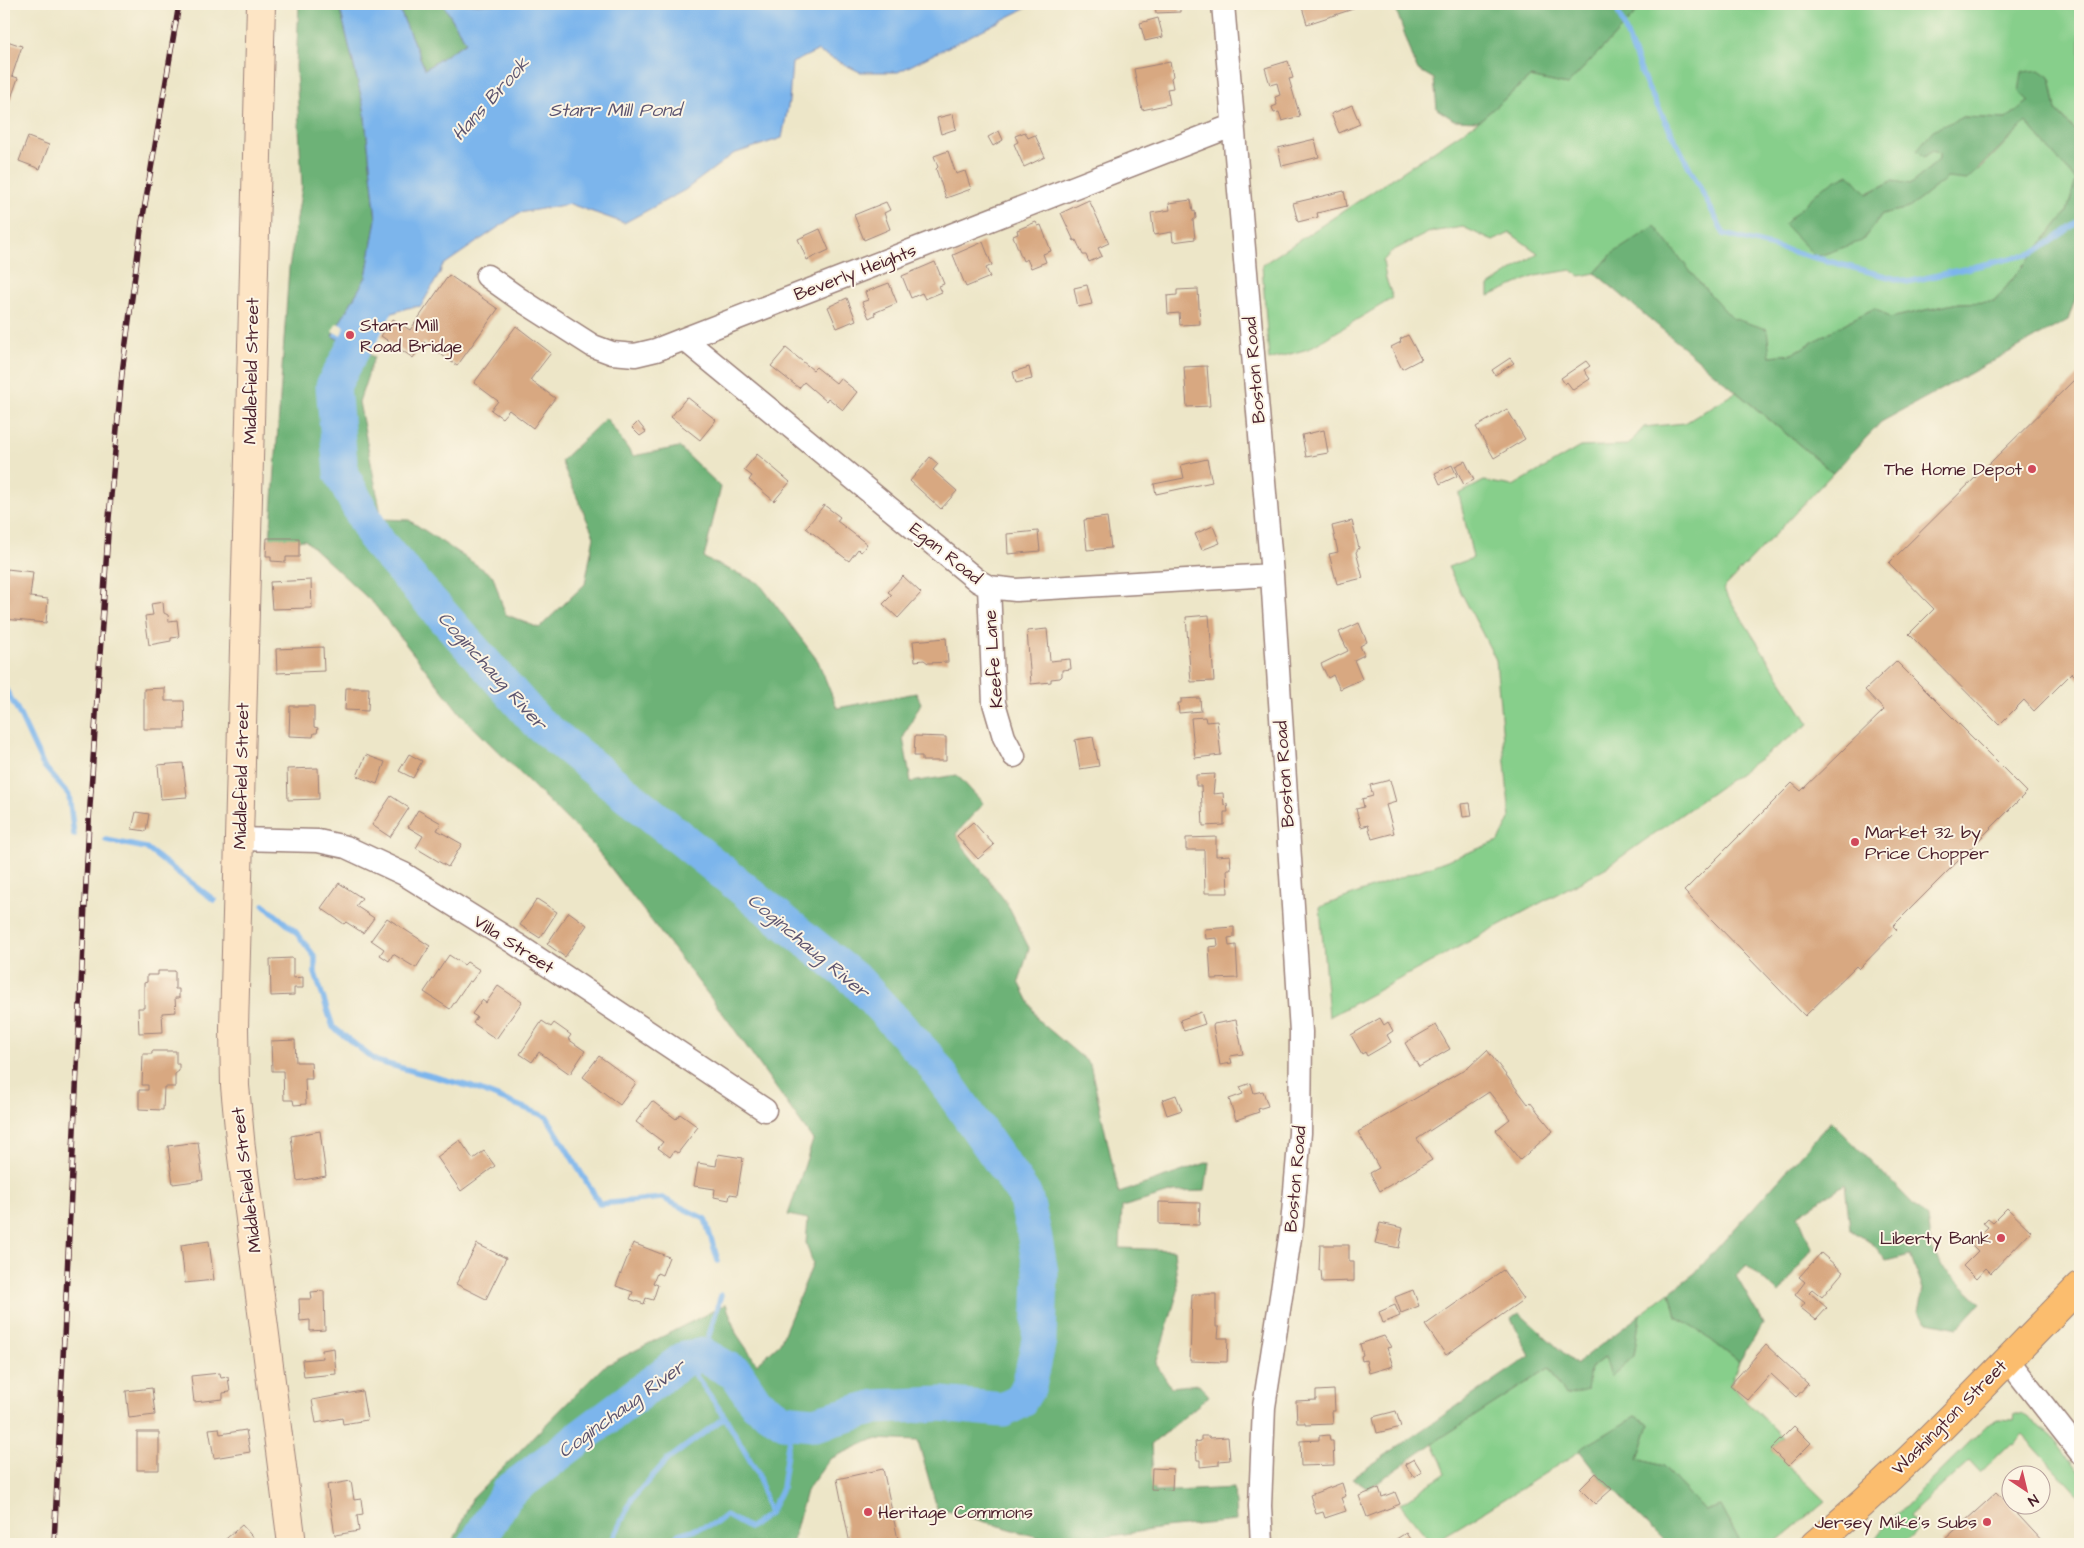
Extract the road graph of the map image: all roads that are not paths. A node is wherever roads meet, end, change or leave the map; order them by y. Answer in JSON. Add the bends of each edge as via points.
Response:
{"nodes":[{"id":1,"x":262,"y":4,"type":"edge"},
{"id":2,"x":1223,"y":4,"type":"edge"},
{"id":3,"x":1234,"y":125,"type":"junction"},
{"id":4,"x":487,"y":276,"type":"dead end"},
{"id":5,"x":684,"y":339,"type":"junction"},
{"id":6,"x":1272,"y":575,"type":"junction"},
{"id":7,"x":989,"y":587,"type":"junction"},
{"id":8,"x":1014,"y":756,"type":"dead end"},
{"id":9,"x":240,"y":839,"type":"junction"},
{"id":10,"x":765,"y":1110,"type":"dead end"},
{"id":11,"x":2080,"y":1286,"type":"edge"},
{"id":12,"x":2007,"y":1359,"type":"junction"},
{"id":13,"x":2080,"y":1452,"type":"edge"},
{"id":14,"x":292,"y":1544,"type":"edge"},
{"id":15,"x":1262,"y":1544,"type":"edge"},
{"id":16,"x":1815,"y":1544,"type":"edge"}],
"edges":[{"from":1,"to":9,"type":"main road","name":"Middlefield Street"},
{"from":2,"to":3,"type":"street","name":"Boston Road"},
{"from":3,"to":5,"type":"street","name":"Beverly Heights"},
{"from":3,"to":6,"type":"street","name":"Boston Road"},
{"from":4,"to":5,"type":"street","name":"Beverly Heights","via":[[593,346],[612,353],[635,355]]},
{"from":5,"to":7,"type":"street","name":"Egan Road"},
{"from":6,"to":7,"type":"street","name":"Egan Road","via":[[1016,590]]},
{"from":6,"to":15,"type":"street","name":"Boston Road","via":[[1300,1032],[1300,1124],[1292,1225],[1264,1407],[1260,1506]]},
{"from":7,"to":8,"type":"street","name":"Keefe Lane","via":[[994,703]]},
{"from":9,"to":10,"type":"street","name":"Villa Street","via":[[318,841],[346,846],[404,874],[516,944]]},
{"from":9,"to":14,"type":"main road","name":"Middlefield Street","via":[[235,1086],[240,1149]]},
{"from":11,"to":12,"type":"highway","name":"Washington Street"},
{"from":12,"to":13,"type":"street"},
{"from":12,"to":16,"type":"highway","name":"Washington Street","via":[[1868,1498]]}]}
